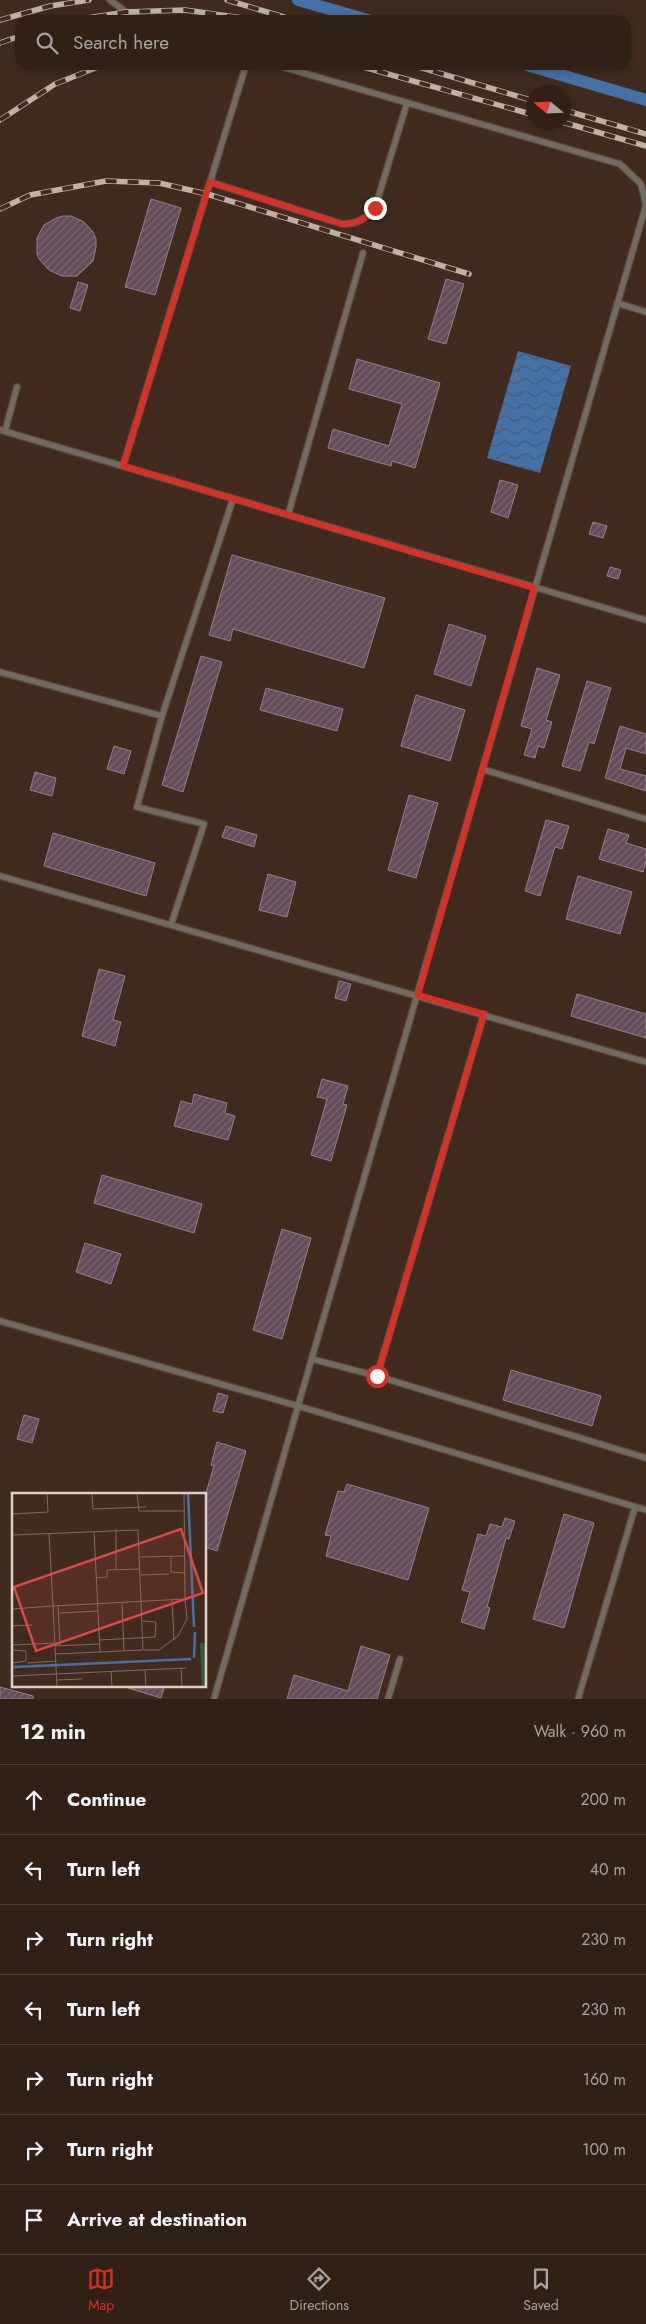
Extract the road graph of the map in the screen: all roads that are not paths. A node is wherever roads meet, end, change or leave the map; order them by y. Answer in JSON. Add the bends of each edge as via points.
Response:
{"nodes":[{"id":1,"x":110,"y":0,"type":"edge"},
{"id":2,"x":134,"y":15,"type":"edge"},
{"id":3,"x":244,"y":70,"type":"edge"},
{"id":4,"x":293,"y":70,"type":"edge"},
{"id":5,"x":407,"y":103,"type":"junction"},
{"id":6,"x":210,"y":182,"type":"junction"},
{"id":7,"x":644,"y":182,"type":"edge"},
{"id":8,"x":363,"y":253,"type":"dead end"},
{"id":9,"x":617,"y":303,"type":"junction"},
{"id":10,"x":646,"y":312,"type":"edge"},
{"id":11,"x":16,"y":387,"type":"dead end"},
{"id":12,"x":2,"y":430,"type":"edge"},
{"id":13,"x":123,"y":466,"type":"junction"},
{"id":14,"x":233,"y":499,"type":"junction"},
{"id":15,"x":288,"y":515,"type":"junction"},
{"id":16,"x":534,"y":588,"type":"junction"},
{"id":17,"x":646,"y":620,"type":"edge"},
{"id":18,"x":0,"y":672,"type":"edge"},
{"id":19,"x":162,"y":716,"type":"junction"},
{"id":20,"x":482,"y":770,"type":"junction"},
{"id":21,"x":646,"y":819,"type":"edge"},
{"id":22,"x":0,"y":876,"type":"edge"},
{"id":23,"x":171,"y":925,"type":"junction"},
{"id":24,"x":418,"y":995,"type":"junction"},
{"id":25,"x":484,"y":1014,"type":"junction"},
{"id":26,"x":646,"y":1062,"type":"edge"},
{"id":27,"x":0,"y":1321,"type":"edge"},
{"id":28,"x":312,"y":1359,"type":"junction"},
{"id":29,"x":377,"y":1376,"type":"junction"},
{"id":30,"x":298,"y":1406,"type":"junction"},
{"id":31,"x":646,"y":1458,"type":"edge"},
{"id":32,"x":635,"y":1507,"type":"junction"},
{"id":33,"x":646,"y":1510,"type":"edge"},
{"id":34,"x":400,"y":1659,"type":"dead end"},
{"id":35,"x":214,"y":1699,"type":"edge"},
{"id":36,"x":388,"y":1699,"type":"edge"},
{"id":37,"x":578,"y":1699,"type":"edge"}],
"edges":[{"from":1,"to":2,"type":"lane"},
{"from":3,"to":6,"type":"lane"},
{"from":4,"to":5,"type":"lane"},
{"from":5,"to":6,"type":"lane","via":[[375,208],[365,219],[354,224],[342,224]]},
{"from":5,"to":7,"type":"lane","via":[[620,164]]},
{"from":6,"to":13,"type":"lane"},
{"from":7,"to":9,"type":"lane","via":[[646,206]]},
{"from":8,"to":15,"type":"lane"},
{"from":9,"to":10,"type":"lane"},
{"from":9,"to":16,"type":"lane"},
{"from":11,"to":12,"type":"lane"},
{"from":12,"to":13,"type":"lane"},
{"from":13,"to":14,"type":"lane"},
{"from":14,"to":15,"type":"lane"},
{"from":14,"to":19,"type":"lane"},
{"from":15,"to":16,"type":"lane"},
{"from":16,"to":17,"type":"lane"},
{"from":16,"to":20,"type":"lane"},
{"from":18,"to":19,"type":"lane"},
{"from":19,"to":23,"type":"lane","via":[[137,807],[204,824]]},
{"from":20,"to":21,"type":"lane"},
{"from":20,"to":24,"type":"lane"},
{"from":22,"to":23,"type":"lane"},
{"from":23,"to":24,"type":"lane"},
{"from":24,"to":25,"type":"lane"},
{"from":24,"to":28,"type":"lane"},
{"from":25,"to":26,"type":"lane"},
{"from":25,"to":29,"type":"lane"},
{"from":27,"to":30,"type":"lane"},
{"from":28,"to":29,"type":"lane"},
{"from":28,"to":30,"type":"lane"},
{"from":29,"to":31,"type":"lane"},
{"from":30,"to":32,"type":"lane"},
{"from":30,"to":35,"type":"lane"},
{"from":32,"to":33,"type":"lane"},
{"from":32,"to":37,"type":"lane"},
{"from":34,"to":36,"type":"lane"}]}
